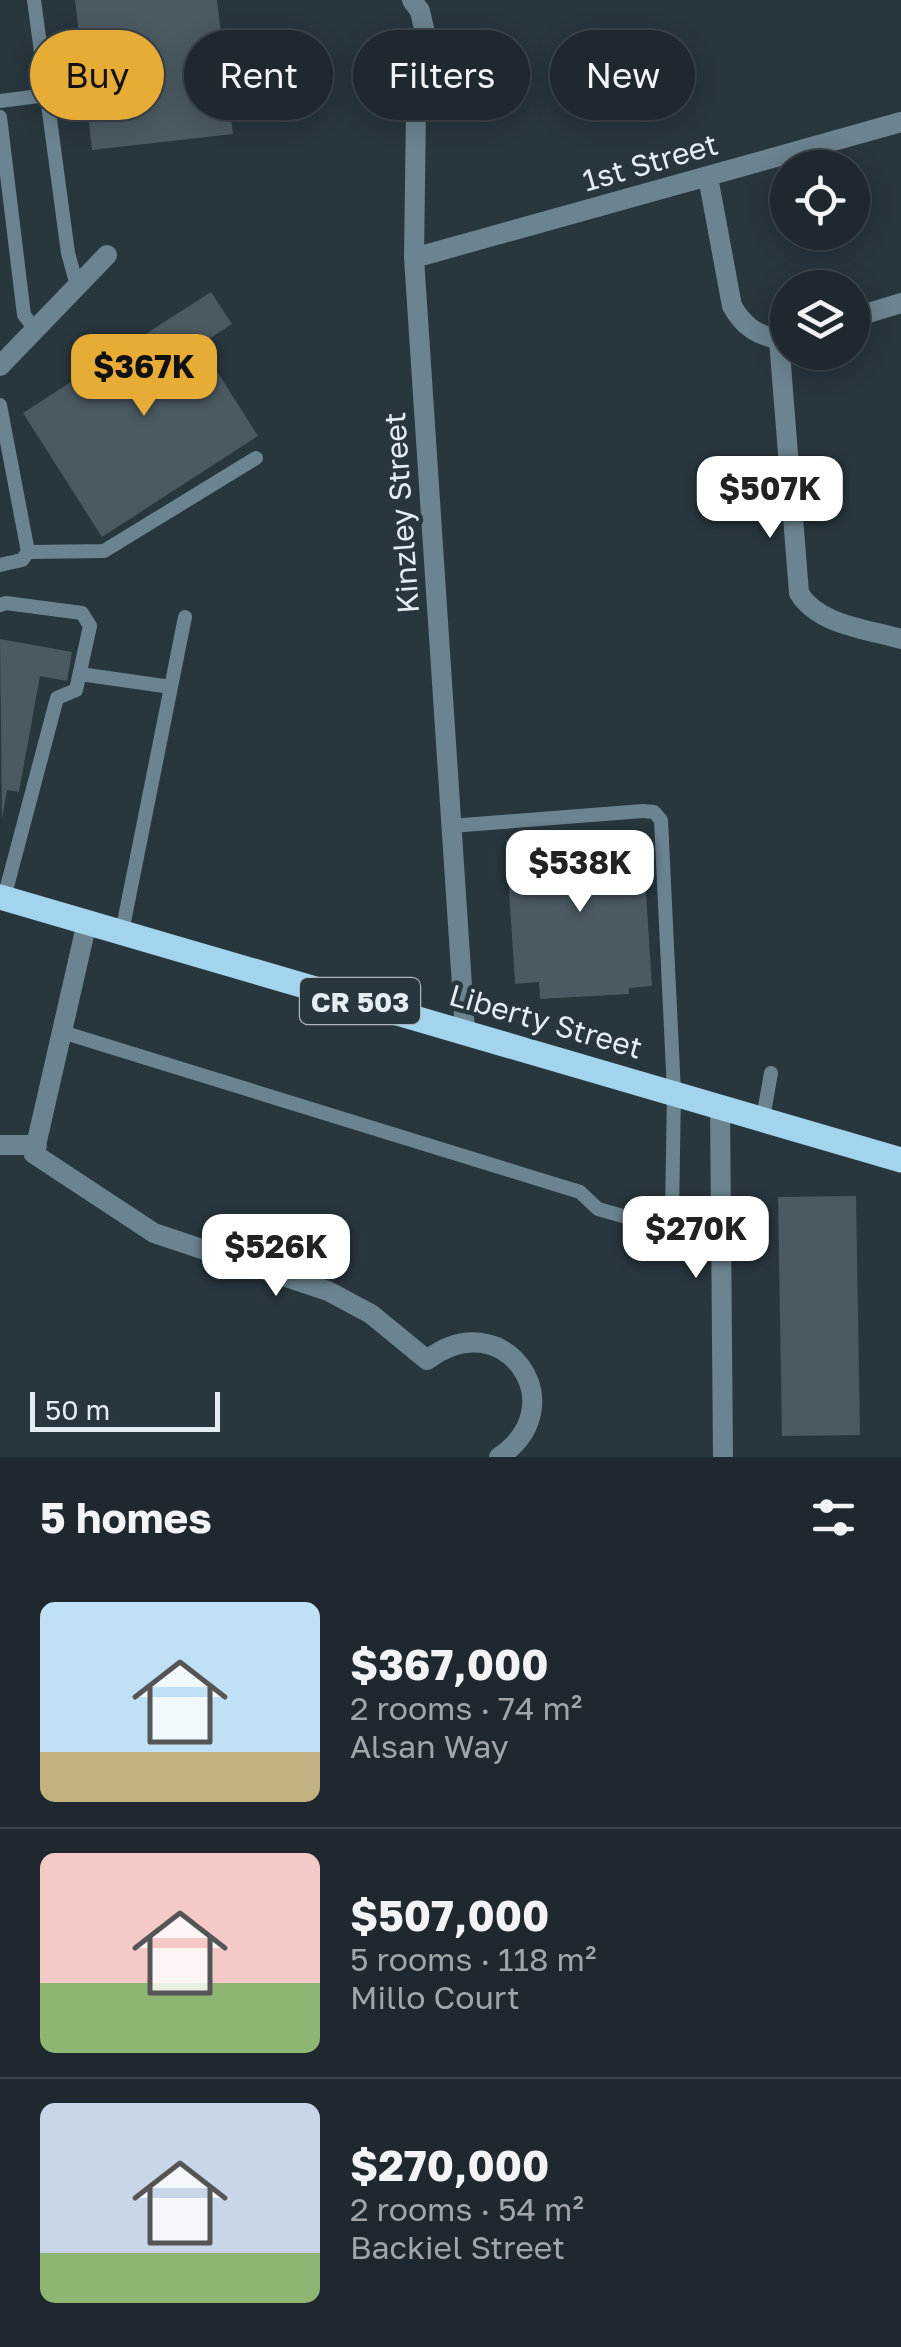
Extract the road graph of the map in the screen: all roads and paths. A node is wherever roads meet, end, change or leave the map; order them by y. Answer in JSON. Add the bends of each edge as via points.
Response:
{"nodes":[{"id":1,"x":34,"y":0,"type":"edge"},
{"id":2,"x":412,"y":0,"type":"edge"},
{"id":3,"x":38,"y":30,"type":"edge"},
{"id":4,"x":30,"y":98,"type":"edge"},
{"id":5,"x":0,"y":102,"type":"edge"},
{"id":6,"x":0,"y":116,"type":"edge"},
{"id":7,"x":51,"y":120,"type":"edge"},
{"id":8,"x":901,"y":122,"type":"edge"},
{"id":9,"x":708,"y":177,"type":"junction"},
{"id":10,"x":107,"y":255,"type":"dead end"},
{"id":11,"x":414,"y":258,"type":"junction"},
{"id":12,"x":77,"y":286,"type":"junction"},
{"id":13,"x":901,"y":303,"type":"edge"},
{"id":14,"x":870,"y":312,"type":"edge"},
{"id":15,"x":35,"y":329,"type":"junction"},
{"id":16,"x":770,"y":337,"type":"edge"},
{"id":17,"x":0,"y":366,"type":"edge"},
{"id":18,"x":785,"y":370,"type":"edge"},
{"id":19,"x":0,"y":406,"type":"edge"},
{"id":20,"x":256,"y":458,"type":"dead end"},
{"id":21,"x":28,"y":552,"type":"junction"},
{"id":22,"x":0,"y":565,"type":"edge"},
{"id":23,"x":0,"y":605,"type":"edge"},
{"id":24,"x":185,"y":618,"type":"dead end"},
{"id":25,"x":901,"y":639,"type":"edge"},
{"id":26,"x":80,"y":674,"type":"junction"},
{"id":27,"x":171,"y":687,"type":"junction"},
{"id":28,"x":452,"y":826,"type":"junction"},
{"id":29,"x":2,"y":898,"type":"edge"},
{"id":30,"x":87,"y":922,"type":"junction"},
{"id":31,"x":122,"y":932,"type":"junction"},
{"id":32,"x":465,"y":1031,"type":"junction"},
{"id":33,"x":62,"y":1032,"type":"junction"},
{"id":34,"x":771,"y":1073,"type":"dead end"},
{"id":35,"x":674,"y":1092,"type":"junction"},
{"id":36,"x":720,"y":1106,"type":"junction"},
{"id":37,"x":764,"y":1118,"type":"junction"},
{"id":38,"x":0,"y":1146,"type":"edge"},
{"id":39,"x":37,"y":1146,"type":"junction"},
{"id":40,"x":901,"y":1160,"type":"edge"},
{"id":41,"x":499,"y":1457,"type":"edge"},
{"id":42,"x":722,"y":1457,"type":"edge"}],
"edges":[{"from":1,"to":3,"type":"lane"},
{"from":2,"to":11,"type":"street","name":"Kinzley Street","via":[[435,76],[416,109]]},
{"from":4,"to":5,"type":"lane"},
{"from":6,"to":15,"type":"lane","via":[[24,315]]},
{"from":7,"to":12,"type":"lane"},
{"from":8,"to":9,"type":"street","name":"1st Street"},
{"from":9,"to":11,"type":"street","name":"1st Street"},
{"from":9,"to":16,"type":"street","via":[[732,306],[742,323]]},
{"from":10,"to":12,"type":"street"},
{"from":11,"to":28,"type":"street","name":"Kinzley Street"},
{"from":12,"to":15,"type":"street"},
{"from":13,"to":14,"type":"street"},
{"from":15,"to":17,"type":"street"},
{"from":18,"to":25,"type":"street","via":[[799,592],[819,615]]},
{"from":19,"to":21,"type":"lane"},
{"from":20,"to":21,"type":"lane","via":[[104,551]]},
{"from":21,"to":22,"type":"lane"},
{"from":23,"to":26,"type":"lane","via":[[82,612],[90,626]]},
{"from":24,"to":27,"type":"lane"},
{"from":26,"to":27,"type":"lane"},
{"from":26,"to":29,"type":"lane","via":[[76,690],[57,698]]},
{"from":27,"to":31,"type":"lane"},
{"from":28,"to":32,"type":"street","name":"Kinzley Street"},
{"from":28,"to":35,"type":"lane","via":[[643,812],[661,820]]},
{"from":29,"to":30,"type":"main road","name":"Liberty Street","number":"CR 503"},
{"from":30,"to":31,"type":"main road","name":"Liberty Street","number":"CR 503"},
{"from":30,"to":33,"type":"street"},
{"from":31,"to":32,"type":"main road","name":"Liberty Street","number":"CR 503"},
{"from":32,"to":35,"type":"main road","name":"Liberty Street","number":"CR 503"},
{"from":33,"to":35,"type":"lane","via":[[580,1192],[598,1209],[662,1227],[672,1216]]},
{"from":33,"to":39,"type":"street"},
{"from":34,"to":37,"type":"lane"},
{"from":35,"to":36,"type":"main road","name":"Liberty Street","number":"CR 503"},
{"from":36,"to":37,"type":"main road","name":"Liberty Street","number":"CR 503"},
{"from":36,"to":42,"type":"street"},
{"from":37,"to":40,"type":"main road","name":"Liberty Street","number":"CR 503"},
{"from":38,"to":39,"type":"street"},
{"from":39,"to":41,"type":"street","via":[[34,1154],[154,1233],[328,1291],[371,1314],[427,1360],[460,1342],[500,1348],[528,1376],[532,1412],[526,1432]]}]}
